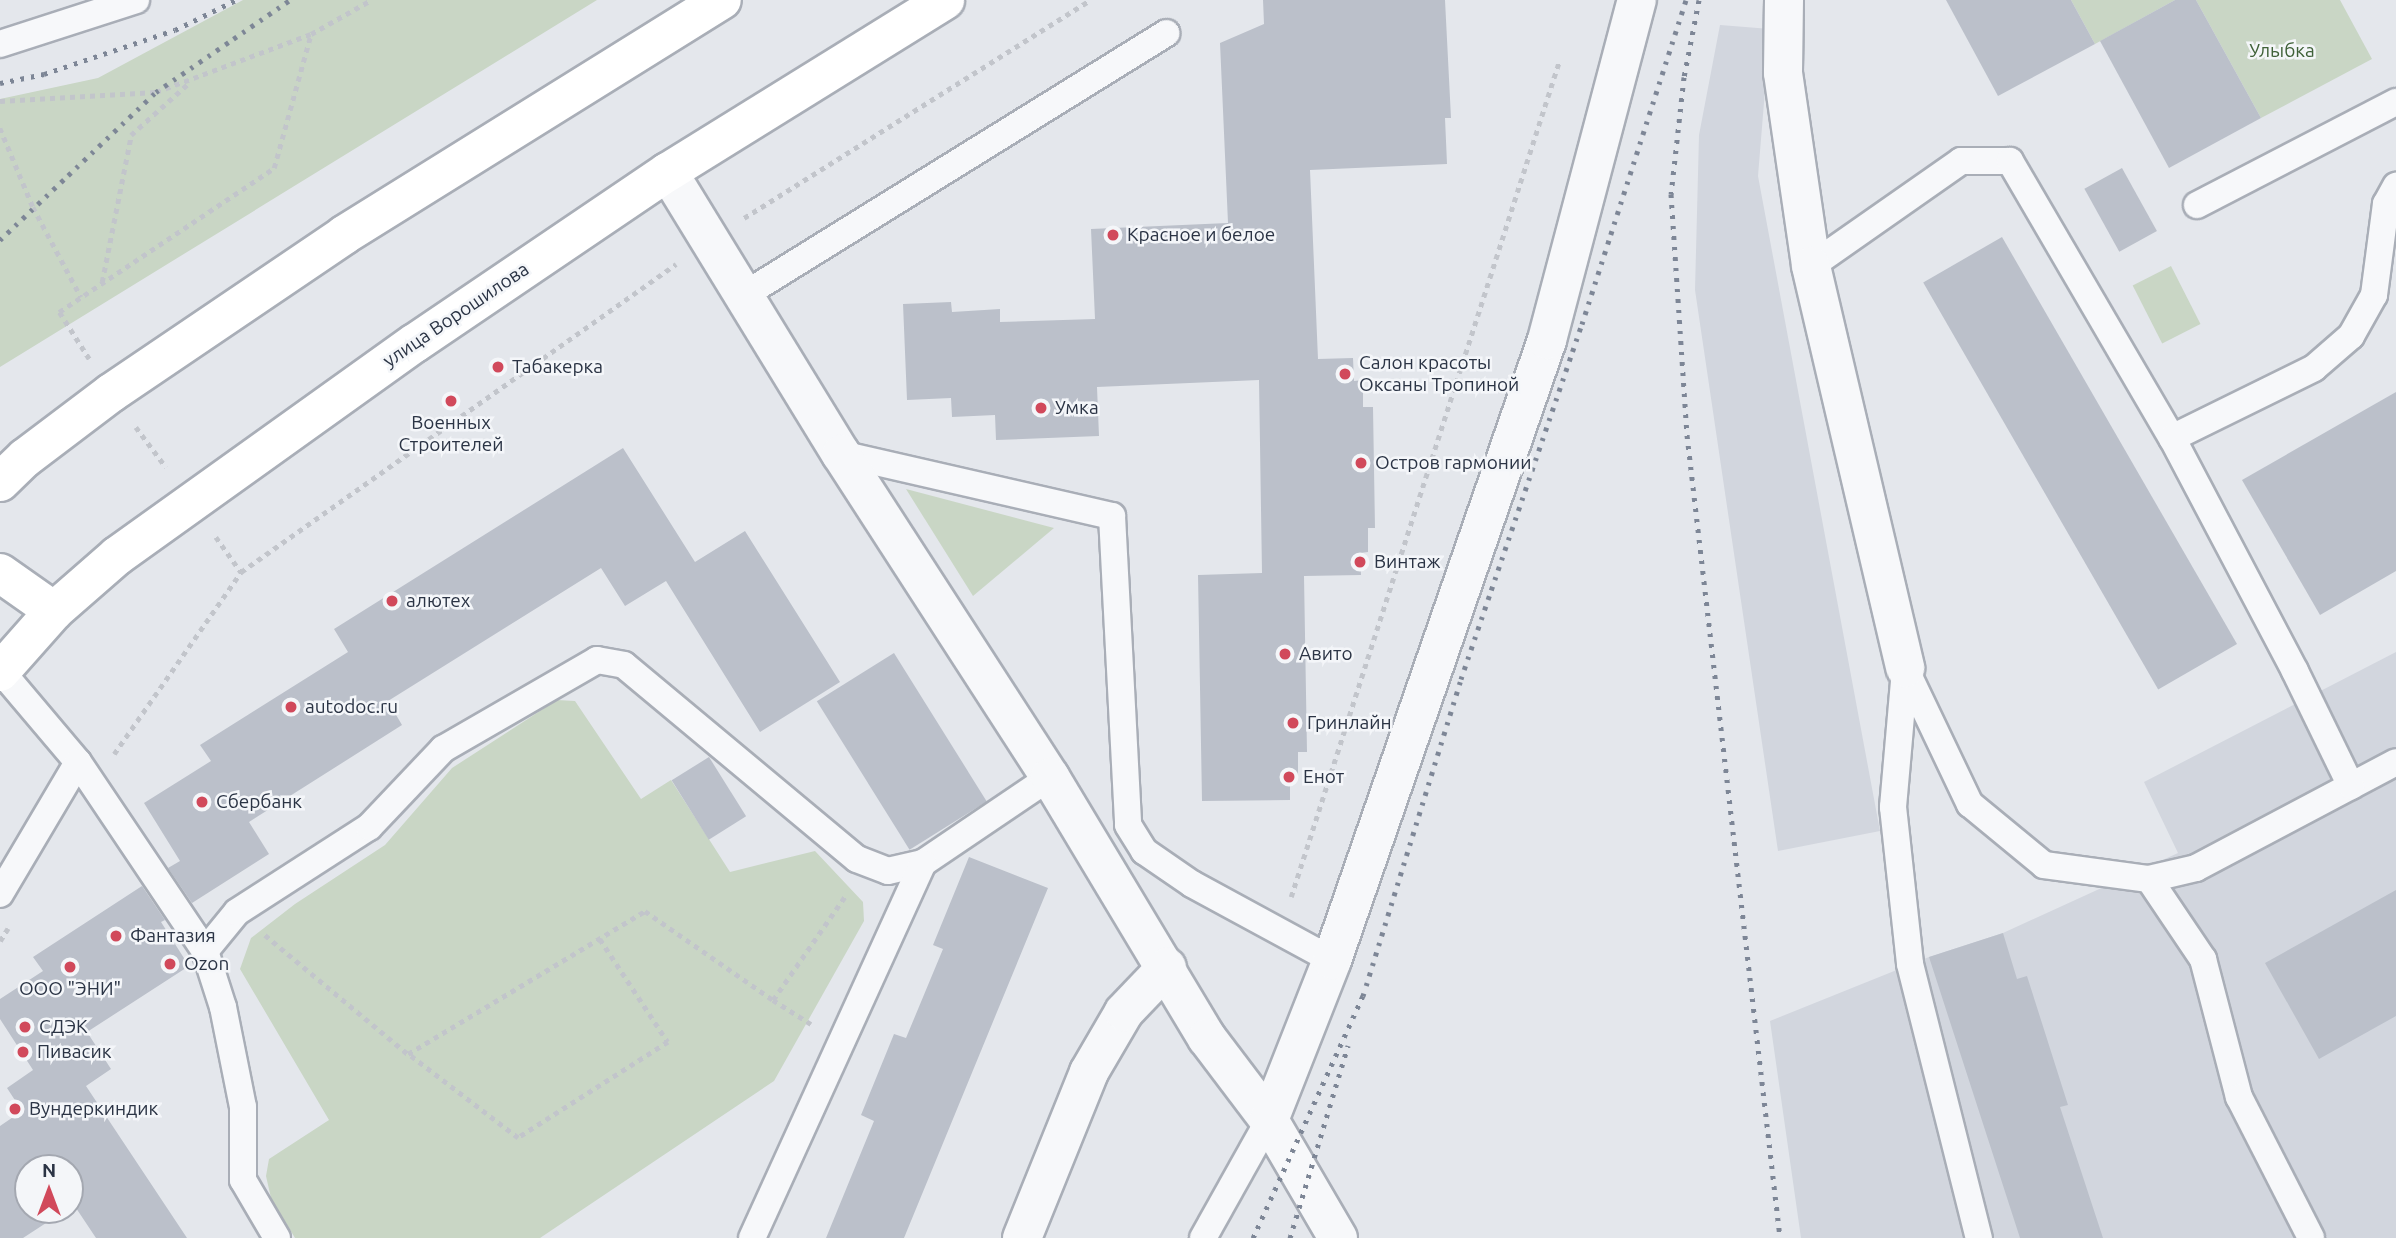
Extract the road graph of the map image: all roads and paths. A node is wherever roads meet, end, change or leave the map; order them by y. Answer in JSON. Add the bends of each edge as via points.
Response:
{"nodes":[{"id":1,"x":136,"y":0,"type":"edge"},
{"id":2,"x":371,"y":0,"type":"edge"},
{"id":3,"x":722,"y":0,"type":"edge"},
{"id":4,"x":945,"y":0,"type":"edge"},
{"id":5,"x":1090,"y":0,"type":"edge"},
{"id":6,"x":1637,"y":0,"type":"edge"},
{"id":7,"x":1784,"y":0,"type":"edge"},
{"id":8,"x":1166,"y":33,"type":"dead end"},
{"id":9,"x":0,"y":44,"type":"edge"},
{"id":10,"x":1559,"y":62,"type":"dead end"},
{"id":11,"x":194,"y":78,"type":"junction"},
{"id":12,"x":0,"y":100,"type":"edge"},
{"id":13,"x":2396,"y":102,"type":"edge"},
{"id":14,"x":0,"y":128,"type":"edge"},
{"id":15,"x":668,"y":172,"type":"junction"},
{"id":16,"x":2396,"y":186,"type":"edge"},
{"id":17,"x":2197,"y":205,"type":"dead end"},
{"id":18,"x":710,"y":240,"type":"junction"},
{"id":19,"x":1811,"y":266,"type":"junction"},
{"id":20,"x":102,"y":283,"type":"dead end"},
{"id":21,"x":2385,"y":294,"type":"edge"},
{"id":22,"x":744,"y":295,"type":"junction"},
{"id":23,"x":81,"y":297,"type":"dead end"},
{"id":24,"x":2172,"y":438,"type":"junction"},
{"id":25,"x":841,"y":454,"type":"junction"},
{"id":26,"x":0,"y":482,"type":"edge"},
{"id":27,"x":0,"y":573,"type":"edge"},
{"id":28,"x":54,"y":611,"type":"junction"},
{"id":29,"x":1905,"y":668,"type":"junction"},
{"id":30,"x":0,"y":672,"type":"edge"},
{"id":31,"x":78,"y":762,"type":"junction"},
{"id":32,"x":2396,"y":762,"type":"edge"},
{"id":33,"x":1051,"y":777,"type":"junction"},
{"id":34,"x":93,"y":784,"type":"junction"},
{"id":35,"x":2351,"y":786,"type":"junction"},
{"id":36,"x":869,"y":863,"type":"junction"},
{"id":37,"x":923,"y":863,"type":"junction"},
{"id":38,"x":2149,"y":879,"type":"junction"},
{"id":39,"x":0,"y":894,"type":"edge"},
{"id":40,"x":237,"y":912,"type":"junction"},
{"id":41,"x":13,"y":919,"type":"dead end"},
{"id":42,"x":1280,"y":931,"type":"junction"},
{"id":43,"x":600,"y":939,"type":"junction"},
{"id":44,"x":0,"y":941,"type":"edge"},
{"id":45,"x":205,"y":951,"type":"junction"},
{"id":46,"x":1332,"y":960,"type":"junction"},
{"id":47,"x":1167,"y":967,"type":"junction"},
{"id":48,"x":408,"y":1054,"type":"junction"},
{"id":49,"x":1269,"y":1120,"type":"junction"},
{"id":50,"x":277,"y":1238,"type":"edge"},
{"id":51,"x":752,"y":1238,"type":"edge"},
{"id":52,"x":1022,"y":1238,"type":"edge"},
{"id":53,"x":1203,"y":1238,"type":"edge"},
{"id":54,"x":1338,"y":1238,"type":"edge"},
{"id":55,"x":1979,"y":1238,"type":"edge"},
{"id":56,"x":2311,"y":1238,"type":"edge"}],
"edges":[{"from":1,"to":9,"type":"lane"},
{"from":2,"to":11,"type":"path","via":[[311,34]]},
{"from":3,"to":26,"type":"main road","via":[[332,243],[111,393]]},
{"from":4,"to":15,"type":"main road","name":"улица Ворошилова"},
{"from":5,"to":18,"type":"path"},
{"from":6,"to":46,"type":"street","via":[[1547,340]]},
{"from":7,"to":19,"type":"street","via":[[1783,73]]},
{"from":8,"to":22,"type":"lane"},
{"from":10,"to":42,"type":"path"},
{"from":11,"to":12,"type":"path","via":[[156,93]]},
{"from":11,"to":20,"type":"path","via":[[131,135]]},
{"from":13,"to":17,"type":"lane"},
{"from":14,"to":23,"type":"path","via":[[33,207]]},
{"from":15,"to":18,"type":"street"},
{"from":15,"to":28,"type":"main road","name":"улица Ворошилова","via":[[191,502],[117,556]]},
{"from":16,"to":21,"type":"lane","via":[[2386,204]]},
{"from":18,"to":22,"type":"street"},
{"from":18,"to":34,"type":"path","via":[[241,572]]},
{"from":19,"to":24,"type":"lane","via":[[1961,161],[2010,161]]},
{"from":19,"to":29,"type":"street"},
{"from":21,"to":24,"type":"lane","via":[[2351,336],[2314,368]]},
{"from":22,"to":25,"type":"street"},
{"from":24,"to":35,"type":"lane"},
{"from":25,"to":33,"type":"street"},
{"from":25,"to":42,"type":"lane","via":[[1112,516],[1128,825],[1143,851],[1192,884]]},
{"from":27,"to":28,"type":"main road"},
{"from":28,"to":30,"type":"main road","name":"улица Ворошилова"},
{"from":29,"to":38,"type":"lane","via":[[1970,804],[2044,865]]},
{"from":29,"to":55,"type":"lane","via":[[1893,807],[1910,964]]},
{"from":30,"to":31,"type":"lane"},
{"from":31,"to":34,"type":"lane"},
{"from":31,"to":39,"type":"lane"},
{"from":32,"to":35,"type":"lane"},
{"from":33,"to":37,"type":"lane"},
{"from":33,"to":47,"type":"street"},
{"from":34,"to":45,"type":"lane"},
{"from":35,"to":38,"type":"lane","via":[[2196,868]]},
{"from":36,"to":37,"type":"lane","via":[[888,871]]},
{"from":36,"to":40,"type":"lane","via":[[857,859],[624,665],[597,660],[443,749],[369,827]]},
{"from":36,"to":43,"type":"path","via":[[773,1000],[645,911]]},
{"from":37,"to":51,"type":"lane"},
{"from":38,"to":56,"type":"lane","via":[[2203,959],[2239,1097]]},
{"from":40,"to":45,"type":"lane"},
{"from":40,"to":48,"type":"path"},
{"from":41,"to":44,"type":"path"},
{"from":42,"to":46,"type":"lane"},
{"from":43,"to":48,"type":"path"},
{"from":43,"to":48,"type":"path","via":[[668,1042],[518,1138]]},
{"from":45,"to":50,"type":"lane","via":[[223,1007],[243,1107],[243,1180]]},
{"from":46,"to":49,"type":"street"},
{"from":47,"to":49,"type":"street","via":[[1208,1038]]},
{"from":47,"to":52,"type":"street","via":[[1124,1012],[1090,1072]]},
{"from":49,"to":53,"type":"lane"},
{"from":49,"to":54,"type":"street"}]}
